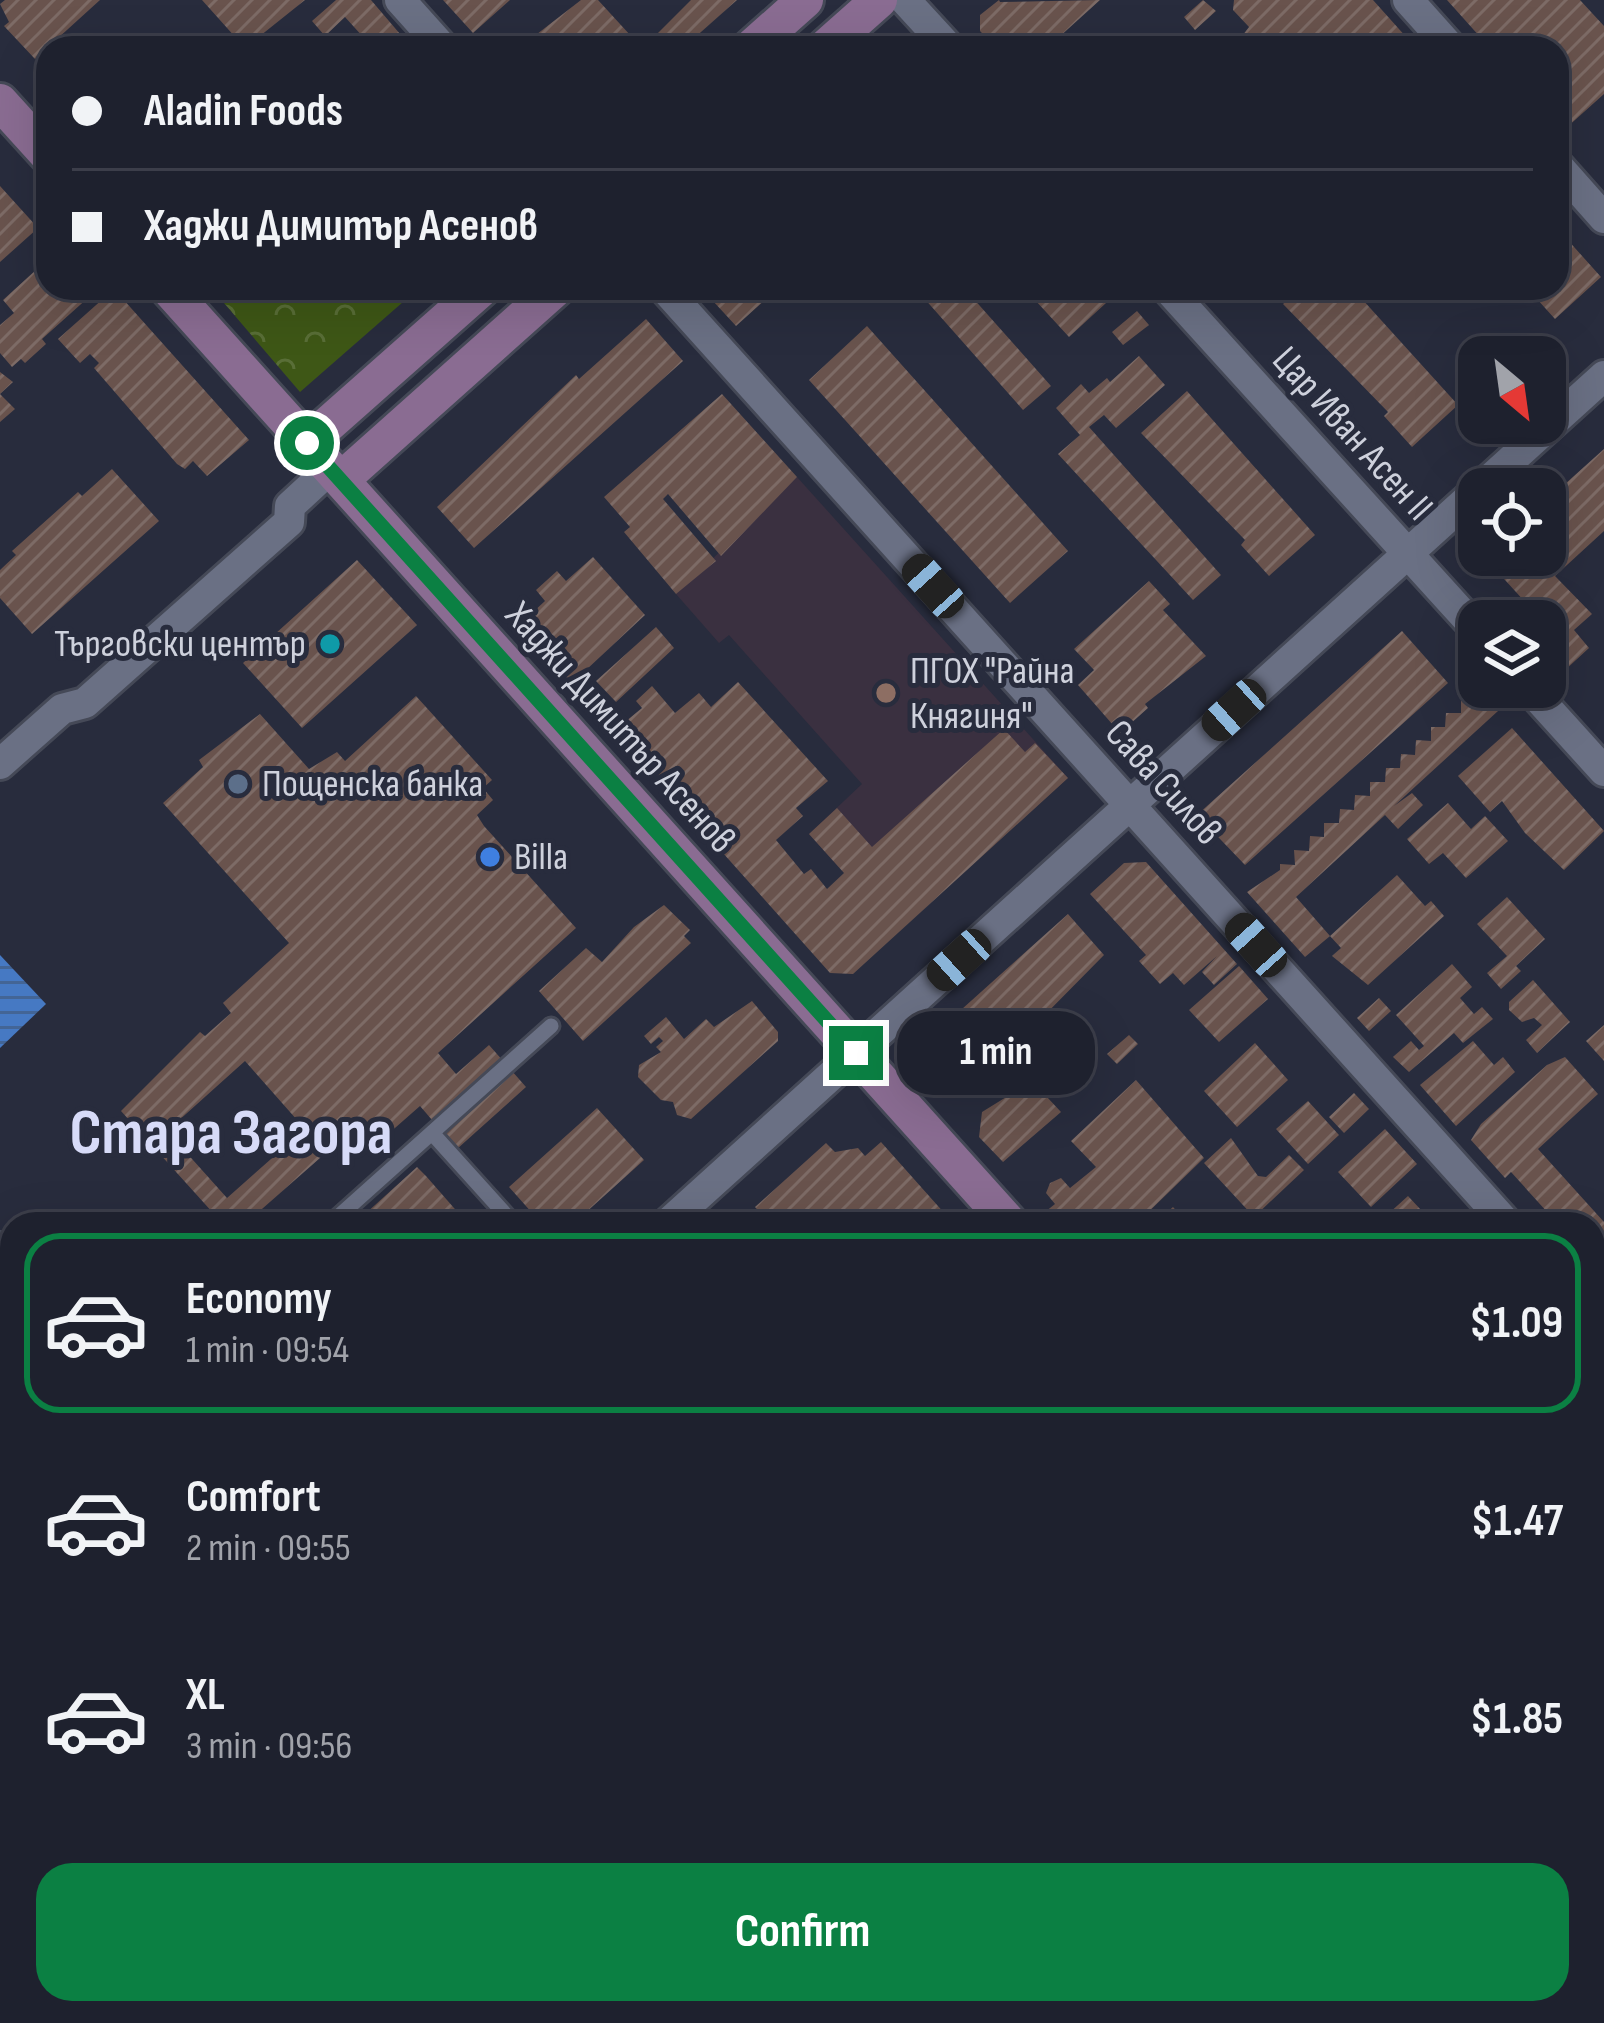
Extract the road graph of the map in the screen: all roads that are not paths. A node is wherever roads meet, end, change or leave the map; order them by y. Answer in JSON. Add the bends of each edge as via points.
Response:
{"nodes":[{"id":1,"x":400,"y":0,"type":"edge"},
{"id":2,"x":805,"y":0,"type":"edge"},
{"id":3,"x":879,"y":0,"type":"edge"},
{"id":4,"x":905,"y":0,"type":"edge"},
{"id":5,"x":1408,"y":0,"type":"edge"},
{"id":6,"x":432,"y":36,"type":"edge"},
{"id":7,"x":765,"y":36,"type":"edge"},
{"id":8,"x":838,"y":36,"type":"edge"},
{"id":9,"x":938,"y":36,"type":"edge"},
{"id":10,"x":1440,"y":36,"type":"edge"},
{"id":11,"x":0,"y":102,"type":"edge"},
{"id":12,"x":36,"y":142,"type":"edge"},
{"id":13,"x":1569,"y":179,"type":"edge"},
{"id":14,"x":1604,"y":218,"type":"edge"},
{"id":15,"x":179,"y":300,"type":"edge"},
{"id":16,"x":471,"y":300,"type":"edge"},
{"id":17,"x":540,"y":300,"type":"edge"},
{"id":18,"x":675,"y":300,"type":"edge"},
{"id":19,"x":1178,"y":300,"type":"edge"},
{"id":20,"x":1604,"y":376,"type":"edge"},
{"id":21,"x":326,"y":464,"type":"junction"},
{"id":22,"x":1408,"y":553,"type":"junction"},
{"id":23,"x":1458,"y":609,"type":"edge"},
{"id":24,"x":1547,"y":708,"type":"edge"},
{"id":25,"x":0,"y":764,"type":"edge"},
{"id":26,"x":1604,"y":771,"type":"edge"},
{"id":27,"x":1130,"y":805,"type":"junction"},
{"id":28,"x":551,"y":1026,"type":"dead end"},
{"id":29,"x":856,"y":1053,"type":"junction"},
{"id":30,"x":432,"y":1133,"type":"junction"},
{"id":31,"x":343,"y":1212,"type":"edge"},
{"id":32,"x":503,"y":1212,"type":"edge"},
{"id":33,"x":680,"y":1212,"type":"edge"},
{"id":34,"x":999,"y":1212,"type":"edge"},
{"id":35,"x":1496,"y":1212,"type":"edge"}],
"edges":[{"from":1,"to":6,"type":"street"},
{"from":2,"to":7,"type":"street"},
{"from":3,"to":8,"type":"street"},
{"from":4,"to":9,"type":"street"},
{"from":5,"to":10,"type":"street"},
{"from":11,"to":12,"type":"street"},
{"from":13,"to":14,"type":"street"},
{"from":15,"to":21,"type":"street","name":"Хаджи Димитър Асенов"},
{"from":16,"to":21,"type":"street"},
{"from":17,"to":21,"type":"street"},
{"from":18,"to":27,"type":"street","name":"Сава Силов"},
{"from":19,"to":22,"type":"street","name":"Цар Иван Асен II"},
{"from":20,"to":22,"type":"street"},
{"from":21,"to":25,"type":"street","via":[[290,506],[289,522],[85,703],[62,709]]},
{"from":21,"to":29,"type":"street","name":"Хаджи Димитър Асенов"},
{"from":22,"to":23,"type":"street","name":"Цар Иван Асен II"},
{"from":22,"to":27,"type":"street"},
{"from":24,"to":26,"type":"street"},
{"from":27,"to":29,"type":"street"},
{"from":27,"to":35,"type":"street","name":"Сава Силов"},
{"from":28,"to":30,"type":"lane"},
{"from":29,"to":33,"type":"street"},
{"from":29,"to":34,"type":"street","name":"Хаджи Димитър Асенов"},
{"from":30,"to":31,"type":"lane"},
{"from":30,"to":32,"type":"lane"}]}
